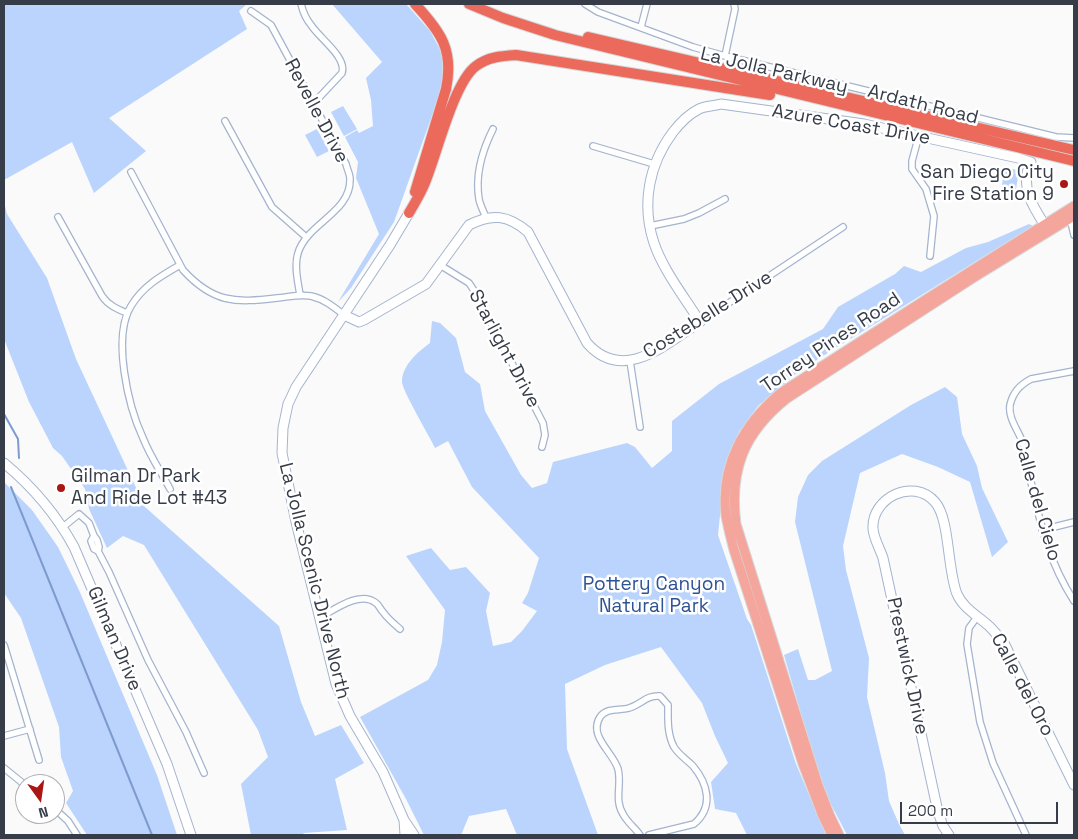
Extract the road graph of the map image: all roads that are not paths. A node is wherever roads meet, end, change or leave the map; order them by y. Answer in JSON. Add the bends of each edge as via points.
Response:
{"nodes":[{"id":1,"x":301,"y":4,"type":"edge"},
{"id":2,"x":415,"y":4,"type":"edge"},
{"id":3,"x":469,"y":4,"type":"edge"},
{"id":4,"x":485,"y":4,"type":"edge"},
{"id":5,"x":584,"y":4,"type":"edge"},
{"id":6,"x":647,"y":4,"type":"edge"},
{"id":7,"x":734,"y":4,"type":"edge"},
{"id":8,"x":251,"y":11,"type":"dead end"},
{"id":9,"x":641,"y":27,"type":"junction"},
{"id":10,"x":725,"y":56,"type":"junction"},
{"id":11,"x":313,"y":104,"type":"junction"},
{"id":12,"x":860,"y":109,"type":"junction"},
{"id":13,"x":225,"y":121,"type":"dead end"},
{"id":14,"x":493,"y":129,"type":"dead end"},
{"id":15,"x":1033,"y":131,"type":"junction"},
{"id":16,"x":1005,"y":133,"type":"junction"},
{"id":17,"x":919,"y":135,"type":"junction"},
{"id":18,"x":1074,"y":138,"type":"edge"},
{"id":19,"x":593,"y":146,"type":"dead end"},
{"id":20,"x":1074,"y":150,"type":"edge"},
{"id":21,"x":1074,"y":161,"type":"edge"},
{"id":22,"x":654,"y":164,"type":"junction"},
{"id":23,"x":131,"y":172,"type":"dead end"},
{"id":24,"x":725,"y":200,"type":"dead end"},
{"id":25,"x":1074,"y":206,"type":"edge"},
{"id":26,"x":409,"y":213,"type":"junction"},
{"id":27,"x":58,"y":217,"type":"dead end"},
{"id":28,"x":1072,"y":217,"type":"edge"},
{"id":29,"x":486,"y":218,"type":"junction"},
{"id":30,"x":650,"y":226,"type":"junction"},
{"id":31,"x":843,"y":227,"type":"dead end"},
{"id":32,"x":1046,"y":228,"type":"junction"},
{"id":33,"x":1074,"y":235,"type":"edge"},
{"id":34,"x":306,"y":237,"type":"junction"},
{"id":35,"x":930,"y":256,"type":"dead end"},
{"id":36,"x":180,"y":265,"type":"junction"},
{"id":37,"x":440,"y":265,"type":"junction"},
{"id":38,"x":300,"y":295,"type":"junction"},
{"id":39,"x":128,"y":313,"type":"junction"},
{"id":40,"x":344,"y":315,"type":"junction"},
{"id":41,"x":700,"y":322,"type":"junction"},
{"id":42,"x":630,"y":361,"type":"junction"},
{"id":43,"x":1074,"y":371,"type":"edge"},
{"id":44,"x":640,"y":427,"type":"dead end"},
{"id":45,"x":542,"y":447,"type":"dead end"},
{"id":46,"x":4,"y":463,"type":"edge"},
{"id":47,"x":170,"y":489,"type":"dead end"},
{"id":48,"x":886,"y":500,"type":"joint"},
{"id":49,"x":1074,"y":522,"type":"edge"},
{"id":50,"x":62,"y":527,"type":"junction"},
{"id":51,"x":1042,"y":530,"type":"junction"},
{"id":52,"x":1074,"y":601,"type":"edge"},
{"id":53,"x":977,"y":617,"type":"junction"},
{"id":54,"x":319,"y":618,"type":"junction"},
{"id":55,"x":400,"y":628,"type":"dead end"},
{"id":56,"x":4,"y":645,"type":"edge"},
{"id":57,"x":30,"y":728,"type":"junction"},
{"id":58,"x":4,"y":736,"type":"edge"},
{"id":59,"x":39,"y":760,"type":"dead end"},
{"id":60,"x":4,"y":768,"type":"edge"},
{"id":61,"x":204,"y":773,"type":"dead end"},
{"id":62,"x":15,"y":777,"type":"edge"},
{"id":63,"x":1074,"y":785,"type":"edge"},
{"id":64,"x":65,"y":818,"type":"edge"},
{"id":65,"x":404,"y":820,"type":"junction"},
{"id":66,"x":77,"y":835,"type":"edge"},
{"id":67,"x":190,"y":835,"type":"edge"},
{"id":68,"x":405,"y":835,"type":"edge"},
{"id":69,"x":414,"y":835,"type":"edge"},
{"id":70,"x":640,"y":835,"type":"edge"},
{"id":71,"x":649,"y":835,"type":"edge"},
{"id":72,"x":832,"y":835,"type":"edge"},
{"id":73,"x":839,"y":835,"type":"edge"},
{"id":74,"x":949,"y":835,"type":"edge"},
{"id":75,"x":1026,"y":835,"type":"edge"}],
"edges":[{"from":1,"to":11,"type":"street","via":[[311,26],[341,60],[344,68]]},
{"from":2,"to":26,"type":"highway","via":[[446,46],[449,73]]},
{"from":3,"to":12,"type":"highway","name":"La Jolla Parkway","via":[[555,36]]},
{"from":4,"to":16,"type":"highway","name":"La Jolla Parkway","via":[[565,31]]},
{"from":5,"to":9,"type":"street","name":"Ardath Road"},
{"from":6,"to":9,"type":"street"},
{"from":7,"to":10,"type":"street","via":[[736,9]]},
{"from":8,"to":11,"type":"street","name":"Revelle Drive","via":[[271,25]]},
{"from":9,"to":10,"type":"street","name":"Ardath Road"},
{"from":10,"to":15,"type":"street","name":"Ardath Road"},
{"from":11,"to":34,"type":"street","name":"Revelle Drive","via":[[346,164],[350,178],[346,200]]},
{"from":12,"to":21,"type":"highway","name":"La Jolla Parkway"},
{"from":12,"to":26,"type":"highway","via":[[516,55],[493,57],[474,67],[464,80],[424,185]]},
{"from":13,"to":34,"type":"street","via":[[272,207]]},
{"from":14,"to":29,"type":"street","via":[[480,166],[478,188]]},
{"from":15,"to":16,"type":"highway","via":[[1024,135]]},
{"from":15,"to":18,"type":"street","name":"Ardath Road"},
{"from":16,"to":20,"type":"highway","name":"La Jolla Parkway"},
{"from":17,"to":22,"type":"street","name":"Azure Coast Drive","via":[[721,104],[698,109],[678,126]]},
{"from":17,"to":32,"type":"street","name":"Azure Coast Drive","via":[[1031,162],[1026,188]]},
{"from":17,"to":35,"type":"street","via":[[912,169],[926,189],[934,216]]},
{"from":19,"to":22,"type":"street"},
{"from":22,"to":30,"type":"street","via":[[649,183]]},
{"from":23,"to":36,"type":"street"},
{"from":24,"to":30,"type":"street","via":[[684,219]]},
{"from":25,"to":32,"type":"main road","name":"Torrey Pines Road"},
{"from":26,"to":40,"type":"street","name":"La Jolla Scenic Drive North"},
{"from":27,"to":39,"type":"street","via":[[102,296],[117,309]]},
{"from":28,"to":32,"type":"main road","name":"Torrey Pines Road"},
{"from":28,"to":33,"type":"street"},
{"from":29,"to":37,"type":"street","via":[[469,225]]},
{"from":29,"to":42,"type":"street","name":"Costebelle Drive","via":[[510,220],[528,232],[587,343],[604,358]]},
{"from":30,"to":41,"type":"street","via":[[662,261]]},
{"from":31,"to":41,"type":"street","name":"Costebelle Drive"},
{"from":32,"to":72,"type":"main road","name":"Torrey Pines Road","via":[[932,294],[782,392],[751,423],[732,456],[725,502],[734,550],[803,764]]},
{"from":32,"to":73,"type":"main road","name":"Torrey Pines Road","via":[[786,399],[755,430],[740,460],[734,504],[736,524],[818,785]]},
{"from":34,"to":38,"type":"street","name":"Revelle Drive","via":[[297,254]]},
{"from":36,"to":38,"type":"street","via":[[206,291],[227,300],[250,302]]},
{"from":36,"to":39,"type":"street","via":[[141,292]]},
{"from":37,"to":40,"type":"street","via":[[422,288],[364,320],[360,322]]},
{"from":37,"to":45,"type":"street","name":"Starlight Drive","via":[[469,283],[475,292],[543,422],[545,435]]},
{"from":38,"to":40,"type":"street","via":[[318,298]]},
{"from":39,"to":47,"type":"street","via":[[122,355],[131,407],[142,438]]},
{"from":40,"to":54,"type":"street","name":"La Jolla Scenic Drive North","via":[[296,387],[283,428],[282,453]]},
{"from":41,"to":42,"type":"street","name":"Costebelle Drive","via":[[646,357]]},
{"from":42,"to":44,"type":"street"},
{"from":43,"to":51,"type":"street","name":"Calle del Cielo","via":[[1031,380],[1016,391],[1010,406],[1012,420],[1022,442]]},
{"from":46,"to":50,"type":"street","name":"Gilman Drive","via":[[39,495]]},
{"from":48,"to":53,"type":"street","name":"Calle del Oro","via":[[897,493],[914,491],[934,501],[942,512],[952,578],[958,596]]},
{"from":48,"to":74,"type":"street","name":"Prestwick Drive","via":[[878,509],[873,530],[884,558],[938,812]]},
{"from":49,"to":51,"type":"street"},
{"from":50,"to":61,"type":"street","via":[[80,514],[88,523],[94,536],[91,541],[94,548],[118,590],[148,660]]},
{"from":50,"to":67,"type":"street","name":"Gilman Drive","via":[[86,573],[167,764]]},
{"from":51,"to":52,"type":"street","name":"Calle del Cielo","via":[[1051,560]]},
{"from":53,"to":63,"type":"street","name":"Calle del Oro","via":[[1004,643]]},
{"from":53,"to":75,"type":"street","via":[[969,628],[967,644],[980,722],[993,763]]},
{"from":54,"to":55,"type":"street","via":[[352,600],[370,599]]},
{"from":54,"to":65,"type":"street","name":"La Jolla Scenic Drive North","via":[[341,698],[383,772]]},
{"from":56,"to":57,"type":"street"},
{"from":57,"to":58,"type":"street"},
{"from":57,"to":59,"type":"street"},
{"from":60,"to":62,"type":"street"},
{"from":64,"to":66,"type":"street"},
{"from":65,"to":68,"type":"street","name":"La Jolla Scenic Drive North"},
{"from":65,"to":69,"type":"street","name":"La Jolla Scenic Drive North"},
{"from":70,"to":71,"type":"street","via":[[622,814],[618,801],[618,769],[599,737],[597,726],[607,711],[628,708],[651,696],[660,696],[668,705],[668,727],[673,745],[703,781],[708,797],[700,819],[687,827]]}]}
